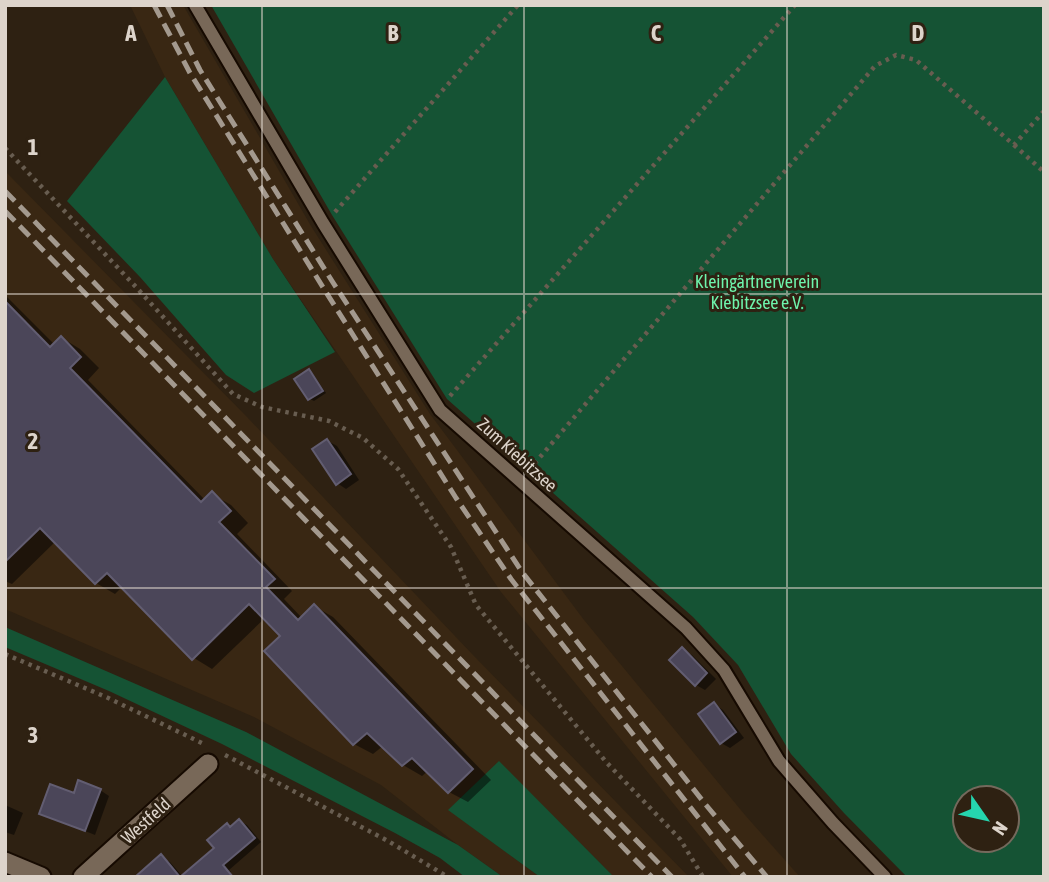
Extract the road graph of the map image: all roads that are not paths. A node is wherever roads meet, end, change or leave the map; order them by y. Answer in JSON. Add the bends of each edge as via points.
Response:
{"nodes":[{"id":1,"x":195,"y":5,"type":"edge"},
{"id":2,"x":208,"y":764,"type":"dead end"},
{"id":3,"x":5,"y":862,"type":"edge"},
{"id":4,"x":41,"y":877,"type":"edge"},
{"id":5,"x":83,"y":877,"type":"edge"},
{"id":6,"x":885,"y":877,"type":"edge"}],
"edges":[{"from":1,"to":6,"type":"lane","name":"Zum Kiebitzsee","via":[[440,410],[686,628],[724,670],[779,761]]},
{"from":2,"to":5,"type":"street","name":"Westfeld"},
{"from":3,"to":4,"type":"street"}]}
